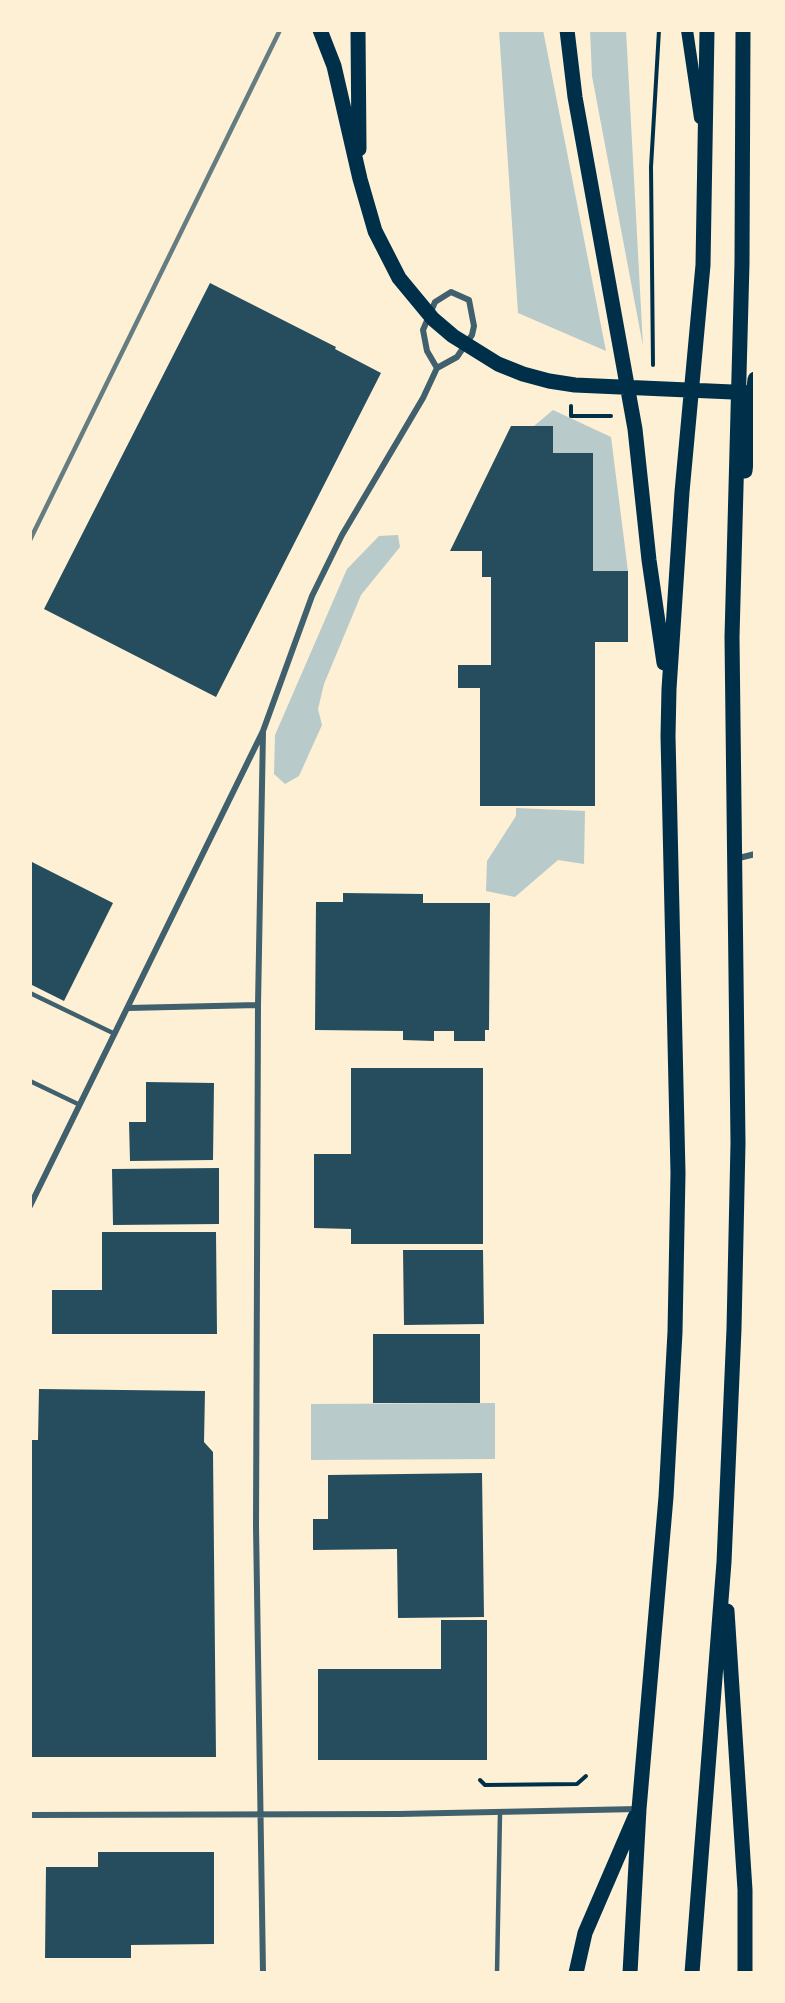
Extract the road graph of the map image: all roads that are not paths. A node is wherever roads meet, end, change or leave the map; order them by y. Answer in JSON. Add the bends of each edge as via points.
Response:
{"nodes":[{"id":1,"x":320,"y":30,"type":"edge"},
{"id":2,"x":358,"y":30,"type":"edge"},
{"id":3,"x":567,"y":30,"type":"edge"},
{"id":4,"x":687,"y":30,"type":"edge"},
{"id":5,"x":707,"y":30,"type":"edge"},
{"id":6,"x":743,"y":30,"type":"edge"},
{"id":7,"x":706,"y":155,"type":"junction"},
{"id":8,"x":360,"y":179,"type":"junction"},
{"id":9,"x":437,"y":368,"type":"junction"},
{"id":10,"x":755,"y":379,"type":"edge"},
{"id":11,"x":755,"y":393,"type":"edge"},
{"id":12,"x":735,"y":564,"type":"junction"},
{"id":13,"x":669,"y":689,"type":"junction"},
{"id":14,"x":263,"y":731,"type":"junction"},
{"id":15,"x":755,"y":854,"type":"edge"},
{"id":16,"x":735,"y":859,"type":"junction"},
{"id":17,"x":30,"y":993,"type":"edge"},
{"id":18,"x":258,"y":1005,"type":"junction"},
{"id":19,"x":128,"y":1008,"type":"junction"},
{"id":20,"x":115,"y":1034,"type":"junction"},
{"id":21,"x":30,"y":1081,"type":"edge"},
{"id":22,"x":80,"y":1105,"type":"junction"},
{"id":23,"x":30,"y":1206,"type":"edge"},
{"id":24,"x":724,"y":1562,"type":"junction"},
{"id":25,"x":639,"y":1809,"type":"junction"},
{"id":26,"x":500,"y":1813,"type":"junction"},
{"id":27,"x":30,"y":1815,"type":"edge"},
{"id":28,"x":261,"y":1815,"type":"junction"},
{"id":29,"x":263,"y":1973,"type":"edge"},
{"id":30,"x":497,"y":1973,"type":"edge"},
{"id":31,"x":576,"y":1973,"type":"edge"},
{"id":32,"x":630,"y":1973,"type":"edge"},
{"id":33,"x":692,"y":1973,"type":"edge"},
{"id":34,"x":745,"y":1973,"type":"edge"}],
"edges":[{"from":1,"to":8,"type":"main road","via":[[334,66]]},
{"from":2,"to":8,"type":"main road"},
{"from":3,"to":13,"type":"main road","via":[[577,109],[635,429],[649,560]]},
{"from":4,"to":7,"type":"main road"},
{"from":5,"to":7,"type":"main road"},
{"from":6,"to":12,"type":"main road"},
{"from":7,"to":13,"type":"main road","via":[[703,265]]},
{"from":8,"to":11,"type":"main road","via":[[375,231],[399,278],[433,319],[498,364],[523,374],[575,385]]},
{"from":9,"to":9,"type":"street","via":[[427,351],[423,330],[435,302],[451,292],[469,300],[474,326],[457,357]]},
{"from":9,"to":14,"type":"street","via":[[342,535],[312,596]]},
{"from":10,"to":12,"type":"main road"},
{"from":12,"to":16,"type":"main road"},
{"from":13,"to":25,"type":"main road","via":[[678,1173],[675,1332],[666,1497]]},
{"from":14,"to":18,"type":"street"},
{"from":14,"to":19,"type":"street"},
{"from":15,"to":16,"type":"street"},
{"from":16,"to":24,"type":"main road","via":[[738,1143]]},
{"from":17,"to":20,"type":"lane"},
{"from":18,"to":19,"type":"street"},
{"from":18,"to":28,"type":"street","via":[[256,1526]]},
{"from":19,"to":20,"type":"street"},
{"from":20,"to":22,"type":"street"},
{"from":21,"to":22,"type":"lane"},
{"from":22,"to":23,"type":"street"},
{"from":24,"to":33,"type":"main road"},
{"from":24,"to":34,"type":"main road","via":[[745,1890]]},
{"from":25,"to":26,"type":"street"},
{"from":25,"to":31,"type":"main road","via":[[585,1933]]},
{"from":25,"to":32,"type":"main road"},
{"from":26,"to":28,"type":"street"},
{"from":26,"to":30,"type":"lane"},
{"from":27,"to":28,"type":"street"},
{"from":28,"to":29,"type":"street"}]}
